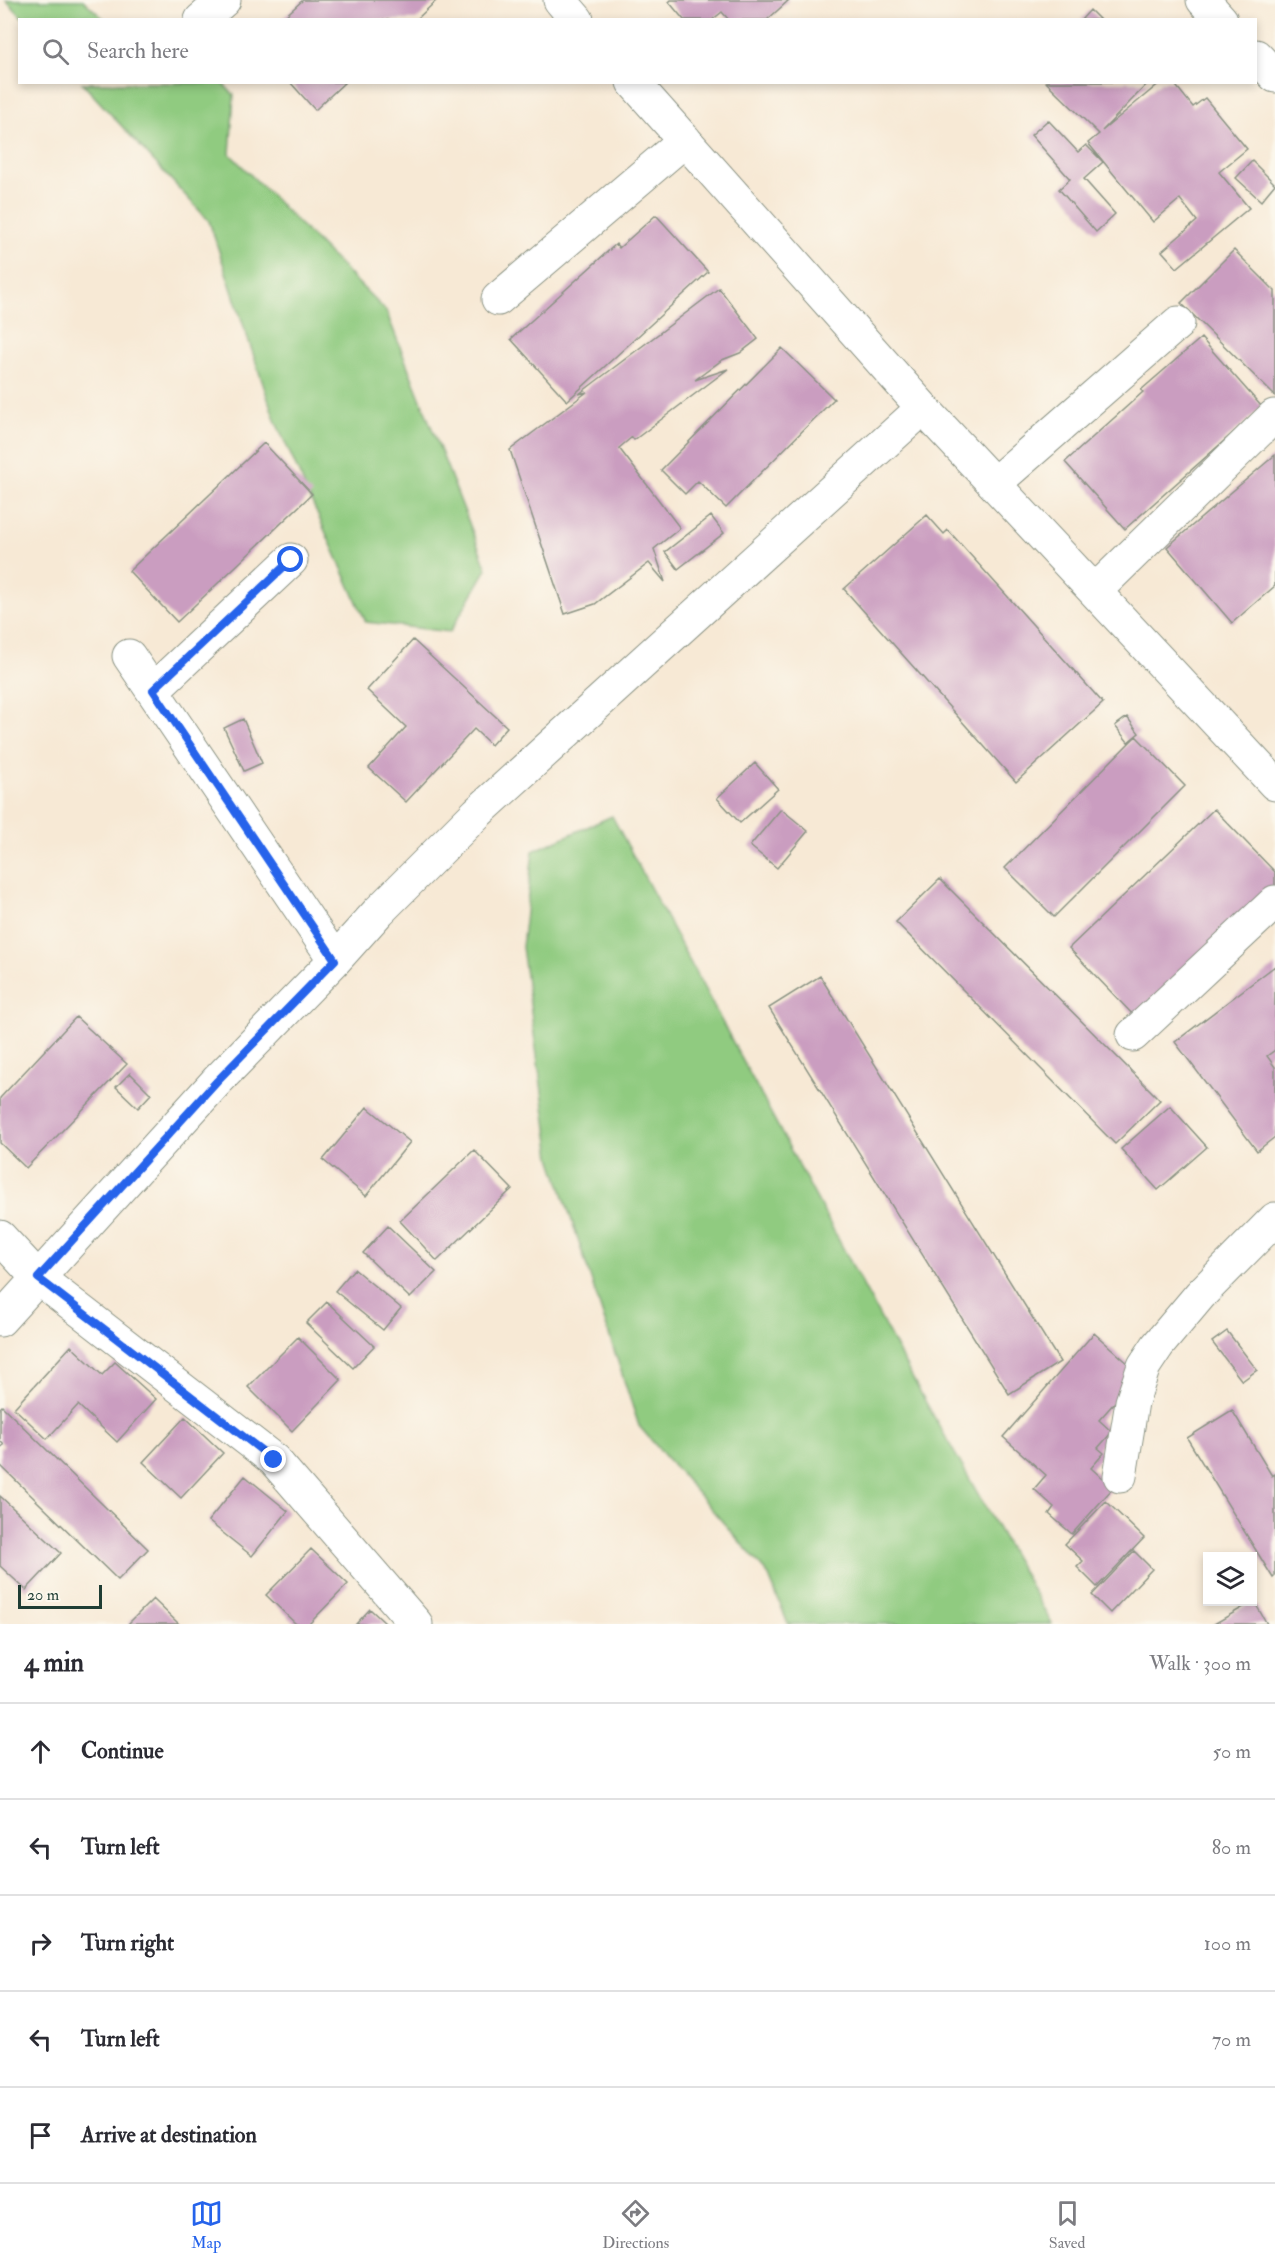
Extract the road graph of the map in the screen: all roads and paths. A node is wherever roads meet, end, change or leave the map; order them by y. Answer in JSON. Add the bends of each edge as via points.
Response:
{"nodes":[{"id":1,"x":224,"y":0,"type":"edge"},
{"id":2,"x":560,"y":0,"type":"edge"},
{"id":3,"x":1203,"y":0,"type":"edge"},
{"id":4,"x":203,"y":18,"type":"edge"},
{"id":5,"x":575,"y":18,"type":"edge"},
{"id":6,"x":1219,"y":18,"type":"edge"},
{"id":7,"x":1257,"y":57,"type":"edge"},
{"id":8,"x":1275,"y":76,"type":"edge"},
{"id":9,"x":635,"y":84,"type":"edge"},
{"id":10,"x":685,"y":140,"type":"junction"},
{"id":11,"x":498,"y":299,"type":"dead end"},
{"id":12,"x":1178,"y":323,"type":"dead end"},
{"id":13,"x":924,"y":408,"type":"junction"},
{"id":14,"x":1274,"y":417,"type":"edge"},
{"id":15,"x":994,"y":484,"type":"junction"},
{"id":16,"x":291,"y":560,"type":"dead end"},
{"id":17,"x":1095,"y":591,"type":"junction"},
{"id":18,"x":129,"y":656,"type":"dead end"},
{"id":19,"x":153,"y":690,"type":"junction"},
{"id":20,"x":1275,"y":784,"type":"edge"},
{"id":21,"x":1275,"y":902,"type":"edge"},
{"id":22,"x":335,"y":960,"type":"junction"},
{"id":23,"x":1133,"y":1035,"type":"dead end"},
{"id":24,"x":1275,"y":1219,"type":"edge"},
{"id":25,"x":0,"y":1237,"type":"edge"},
{"id":26,"x":38,"y":1278,"type":"junction"},
{"id":27,"x":0,"y":1320,"type":"edge"},
{"id":28,"x":1120,"y":1476,"type":"dead end"},
{"id":29,"x":416,"y":1624,"type":"edge"}],
"edges":[{"from":1,"to":4,"type":"street"},
{"from":2,"to":5,"type":"street"},
{"from":3,"to":6,"type":"street"},
{"from":7,"to":8,"type":"street"},
{"from":9,"to":10,"type":"street"},
{"from":10,"to":11,"type":"street"},
{"from":10,"to":13,"type":"street"},
{"from":12,"to":15,"type":"street"},
{"from":13,"to":15,"type":"street"},
{"from":13,"to":22,"type":"street","via":[[477,813]]},
{"from":14,"to":17,"type":"street"},
{"from":15,"to":17,"type":"street"},
{"from":16,"to":19,"type":"street"},
{"from":17,"to":20,"type":"street"},
{"from":18,"to":19,"type":"street"},
{"from":19,"to":22,"type":"street"},
{"from":21,"to":23,"type":"street"},
{"from":22,"to":26,"type":"street","via":[[217,1081]]},
{"from":24,"to":28,"type":"street","via":[[1200,1295],[1144,1366],[1132,1402]]},
{"from":25,"to":26,"type":"street"},
{"from":26,"to":27,"type":"street"},
{"from":26,"to":29,"type":"street","via":[[274,1460]]}]}
